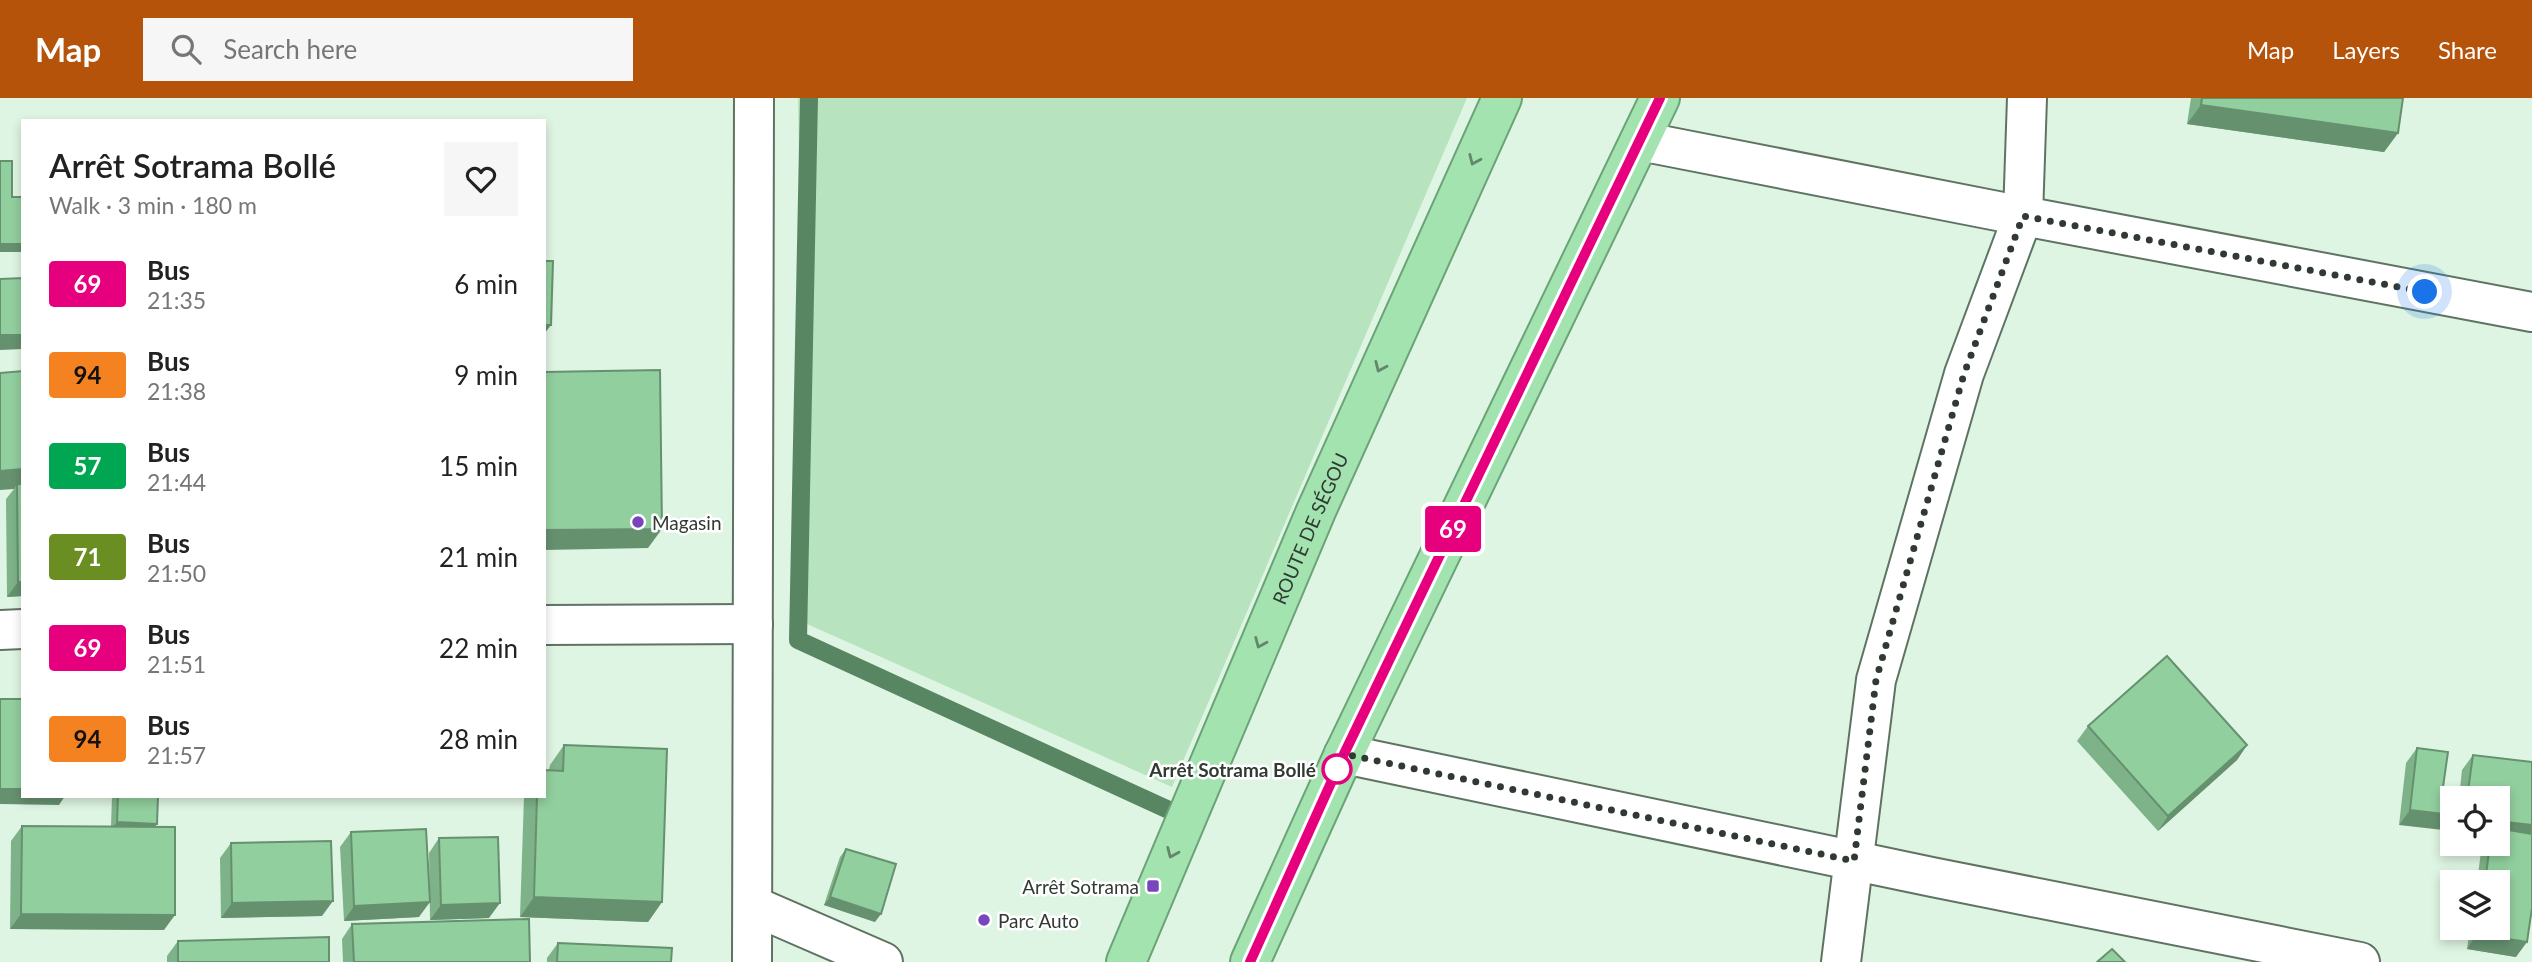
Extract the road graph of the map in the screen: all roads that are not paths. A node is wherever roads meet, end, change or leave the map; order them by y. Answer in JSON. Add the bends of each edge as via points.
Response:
{"nodes":[{"id":1,"x":754,"y":98,"type":"edge"},
{"id":2,"x":1502,"y":98,"type":"edge"},
{"id":3,"x":1660,"y":98,"type":"edge"},
{"id":4,"x":2027,"y":98,"type":"edge"},
{"id":5,"x":1640,"y":141,"type":"junction"},
{"id":6,"x":2023,"y":216,"type":"junction"},
{"id":7,"x":2532,"y":312,"type":"edge"},
{"id":8,"x":753,"y":624,"type":"junction"},
{"id":9,"x":546,"y":625,"type":"edge"},
{"id":10,"x":21,"y":629,"type":"edge"},
{"id":11,"x":0,"y":630,"type":"edge"},
{"id":12,"x":1344,"y":754,"type":"junction"},
{"id":13,"x":1854,"y":861,"type":"junction"},
{"id":14,"x":754,"y":906,"type":"junction"},
{"id":15,"x":752,"y":962,"type":"edge"},
{"id":16,"x":883,"y":962,"type":"edge"},
{"id":17,"x":1126,"y":962,"type":"edge"},
{"id":18,"x":1250,"y":962,"type":"edge"},
{"id":19,"x":1841,"y":962,"type":"edge"},
{"id":20,"x":2360,"y":962,"type":"edge"}],
"edges":[{"from":1,"to":8,"type":"street"},
{"from":2,"to":17,"type":"highway","name":"ROUTE DE SÉGOU","one_way":true,"via":[[1316,510]]},
{"from":3,"to":5,"type":"highway"},
{"from":4,"to":6,"type":"street"},
{"from":5,"to":6,"type":"street"},
{"from":5,"to":12,"type":"highway"},
{"from":6,"to":7,"type":"street"},
{"from":6,"to":13,"type":"street","via":[[1964,374],[1876,680]]},
{"from":8,"to":9,"type":"street"},
{"from":8,"to":14,"type":"street"},
{"from":10,"to":11,"type":"street"},
{"from":12,"to":13,"type":"street"},
{"from":12,"to":18,"type":"highway"},
{"from":13,"to":19,"type":"street"},
{"from":13,"to":20,"type":"street"},
{"from":14,"to":15,"type":"street"},
{"from":14,"to":16,"type":"street"}]}
